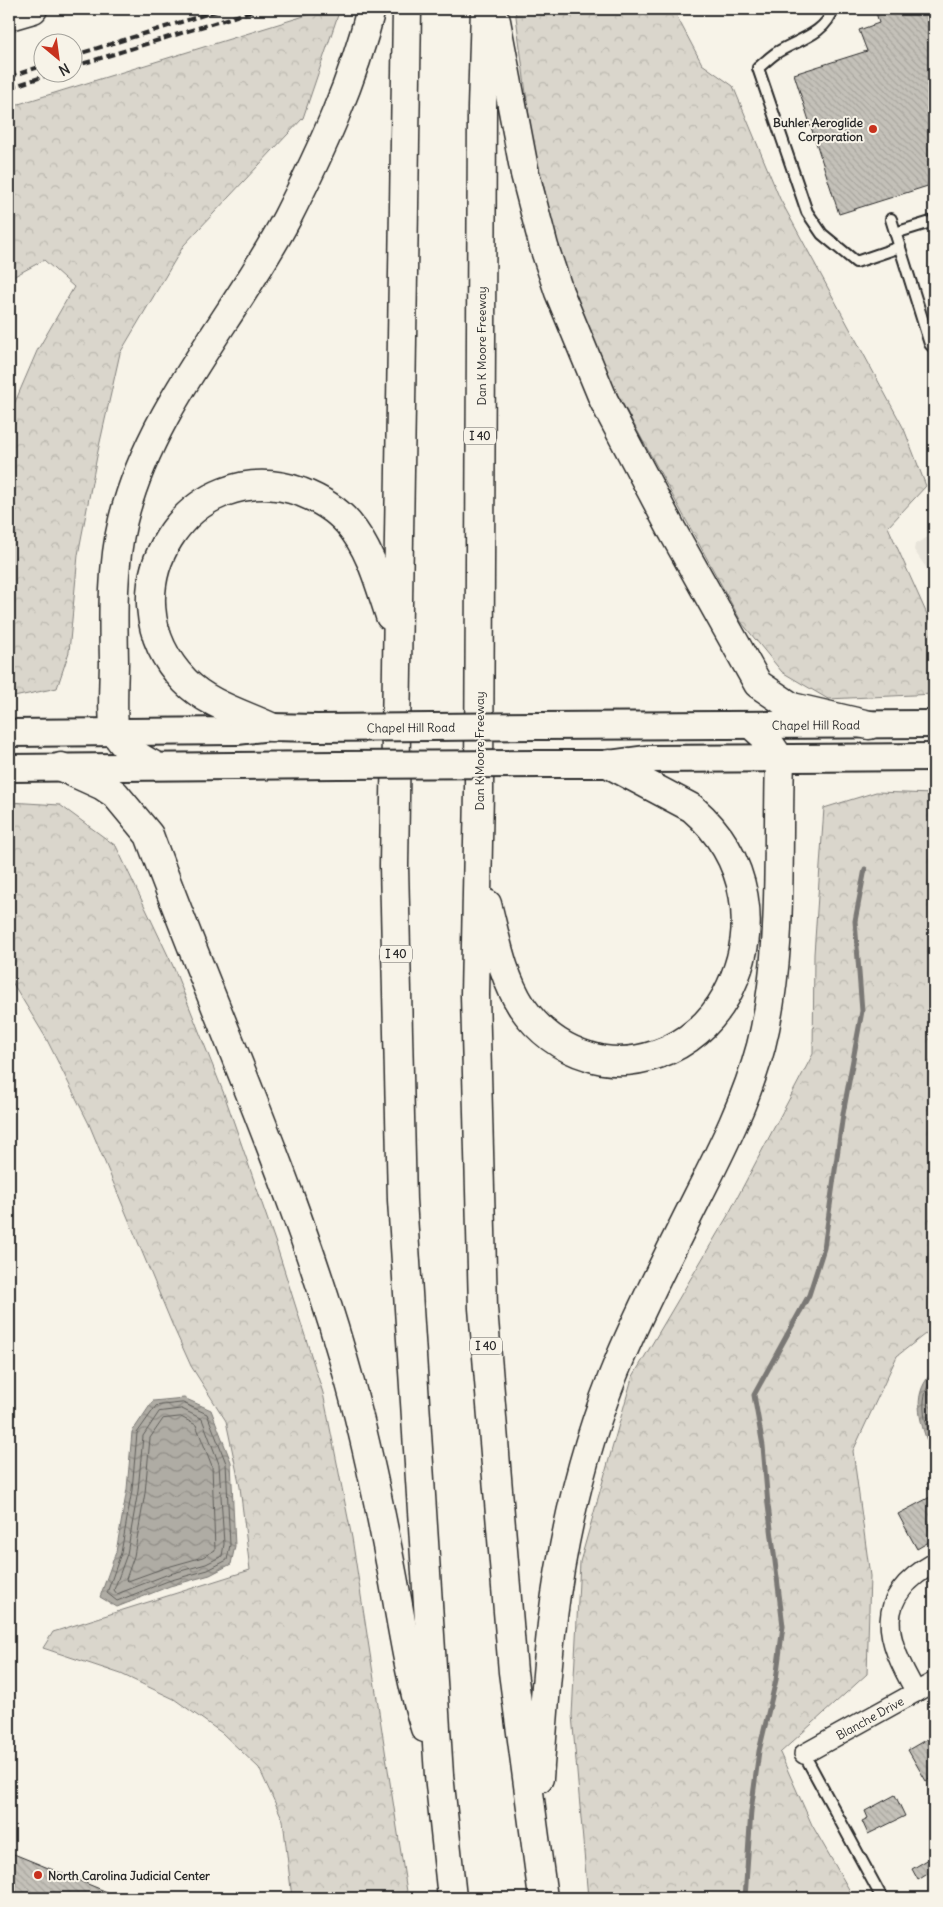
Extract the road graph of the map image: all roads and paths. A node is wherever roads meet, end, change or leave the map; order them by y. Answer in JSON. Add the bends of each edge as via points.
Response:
{"nodes":[{"id":1,"x":33,"y":9,"type":"edge"},
{"id":2,"x":371,"y":9,"type":"edge"},
{"id":3,"x":407,"y":9,"type":"edge"},
{"id":4,"x":485,"y":9,"type":"edge"},
{"id":5,"x":494,"y":9,"type":"edge"},
{"id":6,"x":833,"y":9,"type":"edge"},
{"id":7,"x":9,"y":16,"type":"edge"},
{"id":8,"x":891,"y":218,"type":"dead end"},
{"id":9,"x":934,"y":221,"type":"edge"},
{"id":10,"x":896,"y":233,"type":"junction"},
{"id":11,"x":900,"y":247,"type":"junction"},
{"id":12,"x":934,"y":348,"type":"edge"},
{"id":13,"x":396,"y":633,"type":"junction"},
{"id":14,"x":934,"y":724,"type":"edge"},
{"id":15,"x":869,"y":725,"type":"junction"},
{"id":16,"x":754,"y":726,"type":"junction"},
{"id":17,"x":271,"y":727,"type":"junction"},
{"id":18,"x":115,"y":732,"type":"junction"},
{"id":19,"x":9,"y":733,"type":"edge"},
{"id":20,"x":934,"y":757,"type":"edge"},
{"id":21,"x":780,"y":759,"type":"junction"},
{"id":22,"x":609,"y":764,"type":"junction"},
{"id":23,"x":153,"y":765,"type":"junction"},
{"id":24,"x":61,"y":767,"type":"junction"},
{"id":25,"x":9,"y":768,"type":"edge"},
{"id":26,"x":478,"y":863,"type":"junction"},
{"id":27,"x":934,"y":1563,"type":"edge"},
{"id":28,"x":934,"y":1682,"type":"edge"},
{"id":29,"x":916,"y":1692,"type":"junction"},
{"id":30,"x":804,"y":1754,"type":"joint"},
{"id":31,"x":439,"y":1774,"type":"junction"},
{"id":32,"x":535,"y":1827,"type":"junction"},
{"id":33,"x":452,"y":1898,"type":"edge"},
{"id":34,"x":543,"y":1898,"type":"edge"},
{"id":35,"x":882,"y":1898,"type":"edge"}],
"edges":[{"from":1,"to":7,"type":"main road"},
{"from":2,"to":18,"type":"main road","via":[[361,50],[338,110],[298,196],[188,377],[160,427],[131,494],[118,554],[114,597]]},
{"from":3,"to":13,"type":"main road","number":"I 40","via":[[402,435]]},
{"from":4,"to":26,"type":"main road","name":"Dan K Moore Freeway","number":"I 40"},
{"from":5,"to":15,"type":"main road","via":[[525,174],[544,246],[578,340],[613,418],[758,684],[792,707]]},
{"from":6,"to":11,"type":"lane","via":[[813,35],[776,53],[758,68],[807,212],[822,234],[856,262]]},
{"from":8,"to":10,"type":"lane"},
{"from":9,"to":10,"type":"lane"},
{"from":10,"to":11,"type":"lane"},
{"from":11,"to":12,"type":"lane","via":[[930,344]]},
{"from":13,"to":17,"type":"main road","via":[[367,550],[347,522],[321,501],[293,489],[260,486],[231,491],[198,508],[166,538],[157,559],[150,598],[156,636],[165,655],[186,683],[220,705]]},
{"from":13,"to":31,"type":"main road","number":"I 40","via":[[394,866],[402,1200]]},
{"from":14,"to":15,"type":"main road","name":"Chapel Hill Road"},
{"from":15,"to":16,"type":"main road","name":"Chapel Hill Road"},
{"from":16,"to":17,"type":"main road","name":"Chapel Hill Road","bridge":true},
{"from":16,"to":21,"type":"main road"},
{"from":17,"to":18,"type":"main road","name":"Chapel Hill Road","via":[[237,732]]},
{"from":18,"to":19,"type":"main road","name":"Chapel Hill Road"},
{"from":18,"to":23,"type":"main road","via":[[132,752]]},
{"from":20,"to":21,"type":"main road"},
{"from":21,"to":22,"type":"main road","via":[[647,759]]},
{"from":21,"to":32,"type":"main road","via":[[775,965],[770,1007],[748,1088],[726,1141],[620,1359],[584,1466],[562,1560],[552,1625]]},
{"from":22,"to":23,"type":"main road","bridge":true},
{"from":22,"to":26,"type":"main road","via":[[676,798],[704,818],[722,842],[737,871],[745,905],[743,954],[723,1001],[692,1036],[665,1052],[621,1061],[578,1053],[541,1029],[523,1008],[509,982]]},
{"from":23,"to":24,"type":"main road"},
{"from":24,"to":25,"type":"main road"},
{"from":24,"to":31,"type":"main road","via":[[115,794],[149,835],[281,1173],[330,1312],[350,1384],[380,1512],[412,1684]]},
{"from":26,"to":32,"type":"main road","number":"I 40","via":[[476,995],[483,1308],[513,1672]]},
{"from":27,"to":29,"type":"street","via":[[904,1584],[891,1610],[893,1646]]},
{"from":28,"to":29,"type":"street","name":"Blanche Drive"},
{"from":29,"to":30,"type":"street","name":"Blanche Drive"},
{"from":30,"to":35,"type":"lane"},
{"from":31,"to":33,"type":"main road","number":"I 40"},
{"from":32,"to":34,"type":"main road","number":"I 40"}]}
